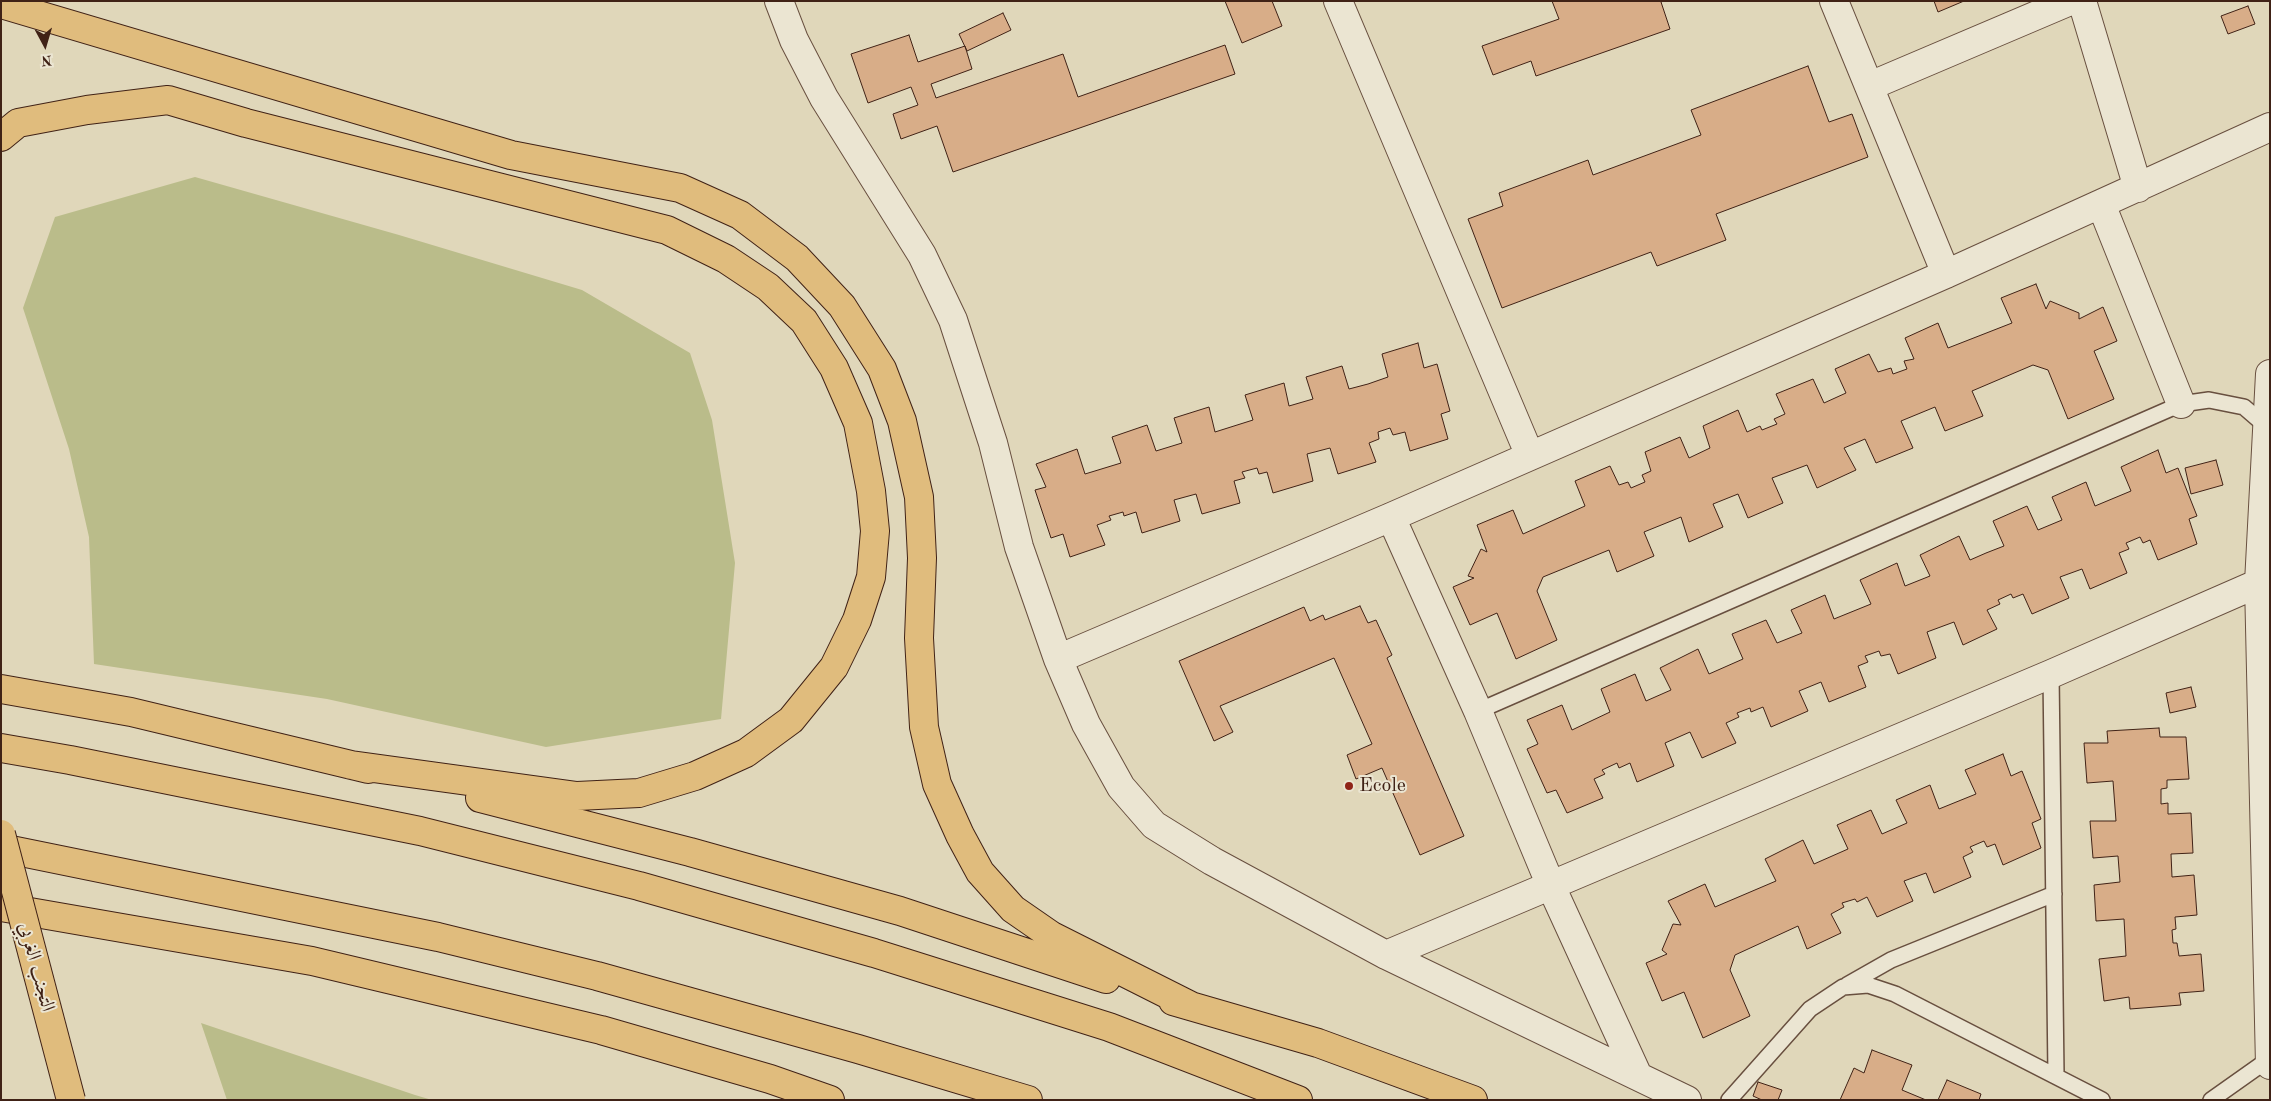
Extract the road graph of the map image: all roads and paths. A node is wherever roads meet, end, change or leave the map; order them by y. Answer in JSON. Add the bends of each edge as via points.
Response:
{"nodes":[{"id":1,"x":779,"y":1,"type":"edge"},
{"id":2,"x":1338,"y":1,"type":"edge"},
{"id":3,"x":1834,"y":1,"type":"edge"},
{"id":4,"x":2070,"y":1,"type":"edge"},
{"id":5,"x":2082,"y":1,"type":"edge"},
{"id":6,"x":1,"y":4,"type":"edge"},
{"id":7,"x":1870,"y":86,"type":"junction"},
{"id":8,"x":2270,"y":128,"type":"edge"},
{"id":9,"x":1,"y":137,"type":"edge"},
{"id":10,"x":2138,"y":188,"type":"junction"},
{"id":11,"x":2101,"y":204,"type":"junction"},
{"id":12,"x":1946,"y":274,"type":"junction"},
{"id":13,"x":2270,"y":374,"type":"edge"},
{"id":14,"x":2181,"y":404,"type":"junction"},
{"id":15,"x":2266,"y":426,"type":"junction"},
{"id":16,"x":1530,"y":456,"type":"junction"},
{"id":17,"x":1391,"y":517,"type":"junction"},
{"id":18,"x":2259,"y":583,"type":"junction"},
{"id":19,"x":1058,"y":659,"type":"junction"},
{"id":20,"x":2051,"y":674,"type":"junction"},
{"id":21,"x":1,"y":689,"type":"edge"},
{"id":22,"x":1478,"y":711,"type":"junction"},
{"id":23,"x":1,"y":748,"type":"edge"},
{"id":24,"x":351,"y":765,"type":"junction"},
{"id":25,"x":1,"y":834,"type":"edge"},
{"id":26,"x":1,"y":848,"type":"edge"},
{"id":27,"x":1551,"y":886,"type":"junction"},
{"id":28,"x":2054,"y":894,"type":"junction"},
{"id":29,"x":1,"y":906,"type":"edge"},
{"id":30,"x":1386,"y":955,"type":"junction"},
{"id":31,"x":1843,"y":987,"type":"junction"},
{"id":32,"x":1191,"y":1006,"type":"junction"},
{"id":33,"x":2269,"y":1059,"type":"edge"},
{"id":34,"x":2270,"y":1065,"type":"edge"},
{"id":35,"x":2056,"y":1075,"type":"junction"},
{"id":36,"x":1638,"y":1076,"type":"junction"},
{"id":37,"x":770,"y":1079,"type":"junction"},
{"id":38,"x":71,"y":1100,"type":"edge"},
{"id":39,"x":818,"y":1100,"type":"edge"},
{"id":40,"x":830,"y":1100,"type":"edge"},
{"id":41,"x":1028,"y":1100,"type":"edge"},
{"id":42,"x":1298,"y":1100,"type":"edge"},
{"id":43,"x":1473,"y":1100,"type":"edge"},
{"id":44,"x":1687,"y":1100,"type":"edge"},
{"id":45,"x":1729,"y":1100,"type":"edge"},
{"id":46,"x":2102,"y":1100,"type":"edge"},
{"id":47,"x":2211,"y":1100,"type":"edge"}],
"edges":[{"from":1,"to":19,"type":"street","via":[[794,40],[824,98],[922,255],[953,320],[993,443],[1019,547]]},
{"from":2,"to":16,"type":"street"},
{"from":3,"to":7,"type":"street"},
{"from":4,"to":7,"type":"street"},
{"from":5,"to":10,"type":"street"},
{"from":6,"to":32,"type":"highway","via":[[511,155],[680,188],[740,215],[797,258],[842,306],[882,369],[902,421],[919,497],[922,558],[919,638],[924,727],[937,784],[960,835],[980,872],[1013,909],[1052,936]]},
{"from":7,"to":12,"type":"street"},
{"from":8,"to":10,"type":"street"},
{"from":9,"to":24,"type":"highway","via":[[18,123],[168,100],[667,230],[726,259],[768,287],[804,321],[834,368],[858,423],[871,491],[875,532],[871,577],[858,620],[834,667],[791,720],[746,753],[695,776],[639,794],[577,796]]},
{"from":10,"to":11,"type":"street"},
{"from":11,"to":12,"type":"street"},
{"from":11,"to":14,"type":"street"},
{"from":12,"to":16,"type":"street"},
{"from":13,"to":15,"type":"street"},
{"from":14,"to":15,"type":"lane","via":[[2209,400],[2244,407]]},
{"from":14,"to":22,"type":"lane"},
{"from":15,"to":18,"type":"street"},
{"from":16,"to":17,"type":"street"},
{"from":17,"to":19,"type":"street"},
{"from":17,"to":22,"type":"street"},
{"from":18,"to":20,"type":"street"},
{"from":18,"to":33,"type":"street"},
{"from":19,"to":30,"type":"street","via":[[1086,724],[1121,787],[1154,825],[1212,861]]},
{"from":20,"to":27,"type":"street"},
{"from":20,"to":28,"type":"lane"},
{"from":21,"to":24,"type":"highway","via":[[131,712]]},
{"from":22,"to":27,"type":"street"},
{"from":23,"to":42,"type":"highway","via":[[420,831],[639,886],[874,953],[1108,1027]]},
{"from":24,"to":32,"type":"highway","via":[[690,852],[900,911]]},
{"from":25,"to":38,"type":"highway","name":"التجنب الغربي","bridge":true},
{"from":26,"to":41,"type":"highway","via":[[438,937],[578,971]]},
{"from":27,"to":30,"type":"street"},
{"from":27,"to":36,"type":"street"},
{"from":28,"to":31,"type":"lane","via":[[1891,960]]},
{"from":28,"to":35,"type":"lane"},
{"from":29,"to":37,"type":"highway","via":[[312,961],[601,1030]]},
{"from":30,"to":36,"type":"street"},
{"from":31,"to":35,"type":"lane","via":[[1868,985],[1895,994]]},
{"from":31,"to":45,"type":"lane","via":[[1810,1009]]},
{"from":32,"to":43,"type":"highway","via":[[1318,1043]]},
{"from":33,"to":34,"type":"street"},
{"from":33,"to":47,"type":"lane"},
{"from":35,"to":46,"type":"lane"},
{"from":36,"to":44,"type":"street"},
{"from":37,"to":39,"type":"highway"},
{"from":37,"to":40,"type":"highway"}]}
